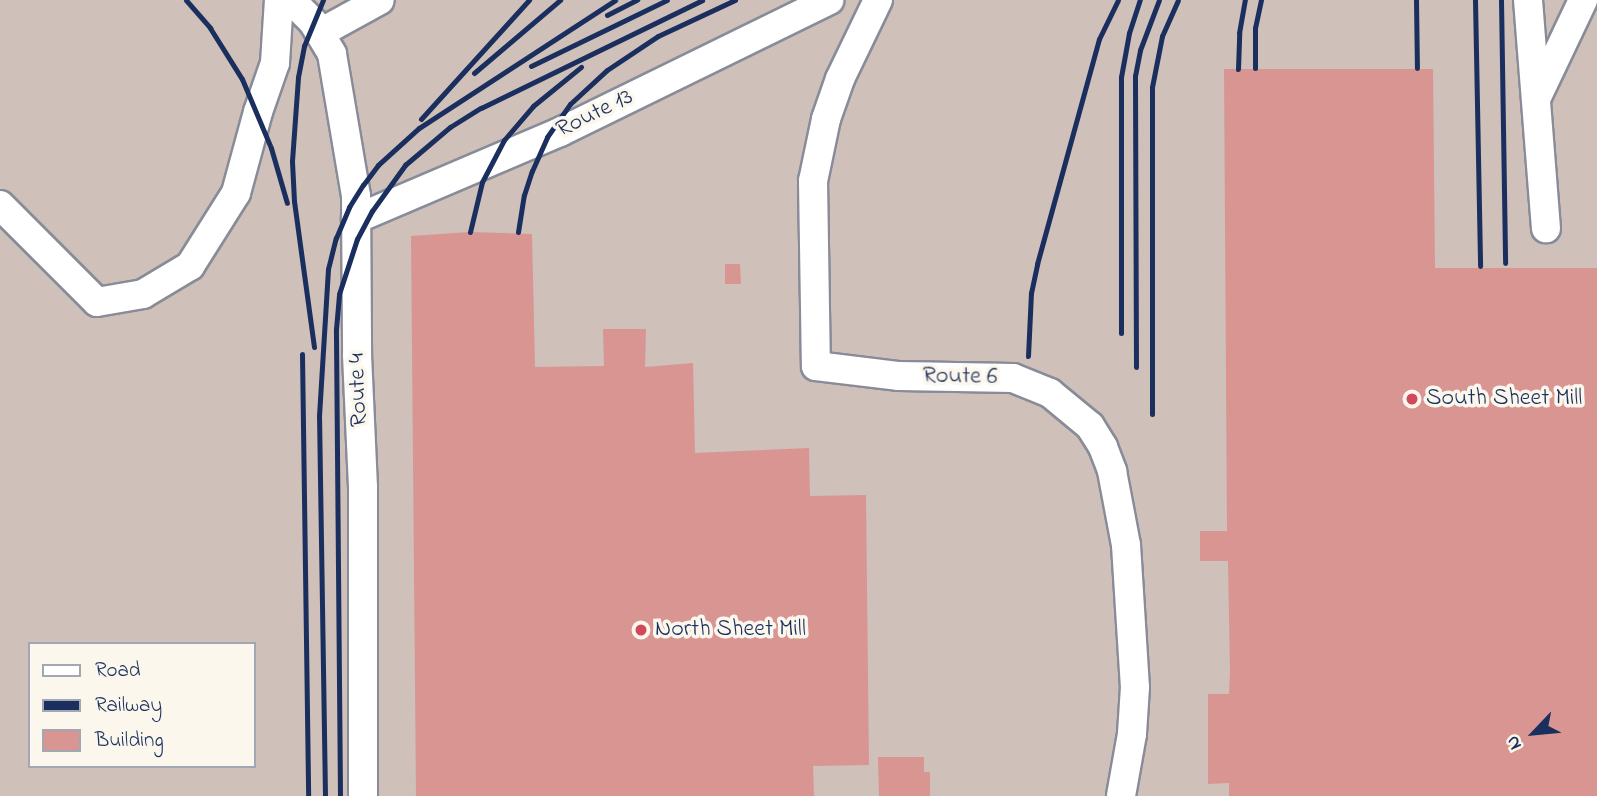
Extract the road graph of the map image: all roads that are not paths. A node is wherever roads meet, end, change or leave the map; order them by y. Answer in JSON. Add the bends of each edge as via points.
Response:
{"nodes":[{"id":1,"x":279,"y":0,"type":"edge"},
{"id":2,"x":291,"y":0,"type":"edge"},
{"id":3,"x":380,"y":0,"type":"edge"},
{"id":4,"x":829,"y":0,"type":"edge"},
{"id":5,"x":878,"y":0,"type":"edge"},
{"id":6,"x":1528,"y":0,"type":"edge"},
{"id":7,"x":1583,"y":0,"type":"edge"},
{"id":8,"x":320,"y":33,"type":"junction"},
{"id":9,"x":1536,"y":99,"type":"junction"},
{"id":10,"x":0,"y":205,"type":"edge"},
{"id":11,"x":356,"y":219,"type":"junction"},
{"id":12,"x":1546,"y":228,"type":"dead end"},
{"id":13,"x":363,"y":796,"type":"edge"},
{"id":14,"x":1121,"y":796,"type":"edge"}],
"edges":[{"from":1,"to":10,"type":"street","via":[[275,63],[236,193],[190,266],[143,294],[97,302]]},
{"from":2,"to":8,"type":"street","name":"Route 4"},
{"from":3,"to":8,"type":"street"},
{"from":4,"to":11,"type":"street","name":"Route 13","via":[[560,132]]},
{"from":5,"to":14,"type":"street","name":"Route 6","via":[[840,79],[813,181],[816,366],[899,376],[1013,378],[1050,393],[1090,426],[1112,471],[1126,545],[1135,687]]},
{"from":6,"to":9,"type":"street"},
{"from":7,"to":9,"type":"street"},
{"from":8,"to":11,"type":"street","name":"Route 4","via":[[332,54]]},
{"from":9,"to":12,"type":"street"},
{"from":11,"to":13,"type":"street","name":"Route 4","via":[[363,488]]}]}
